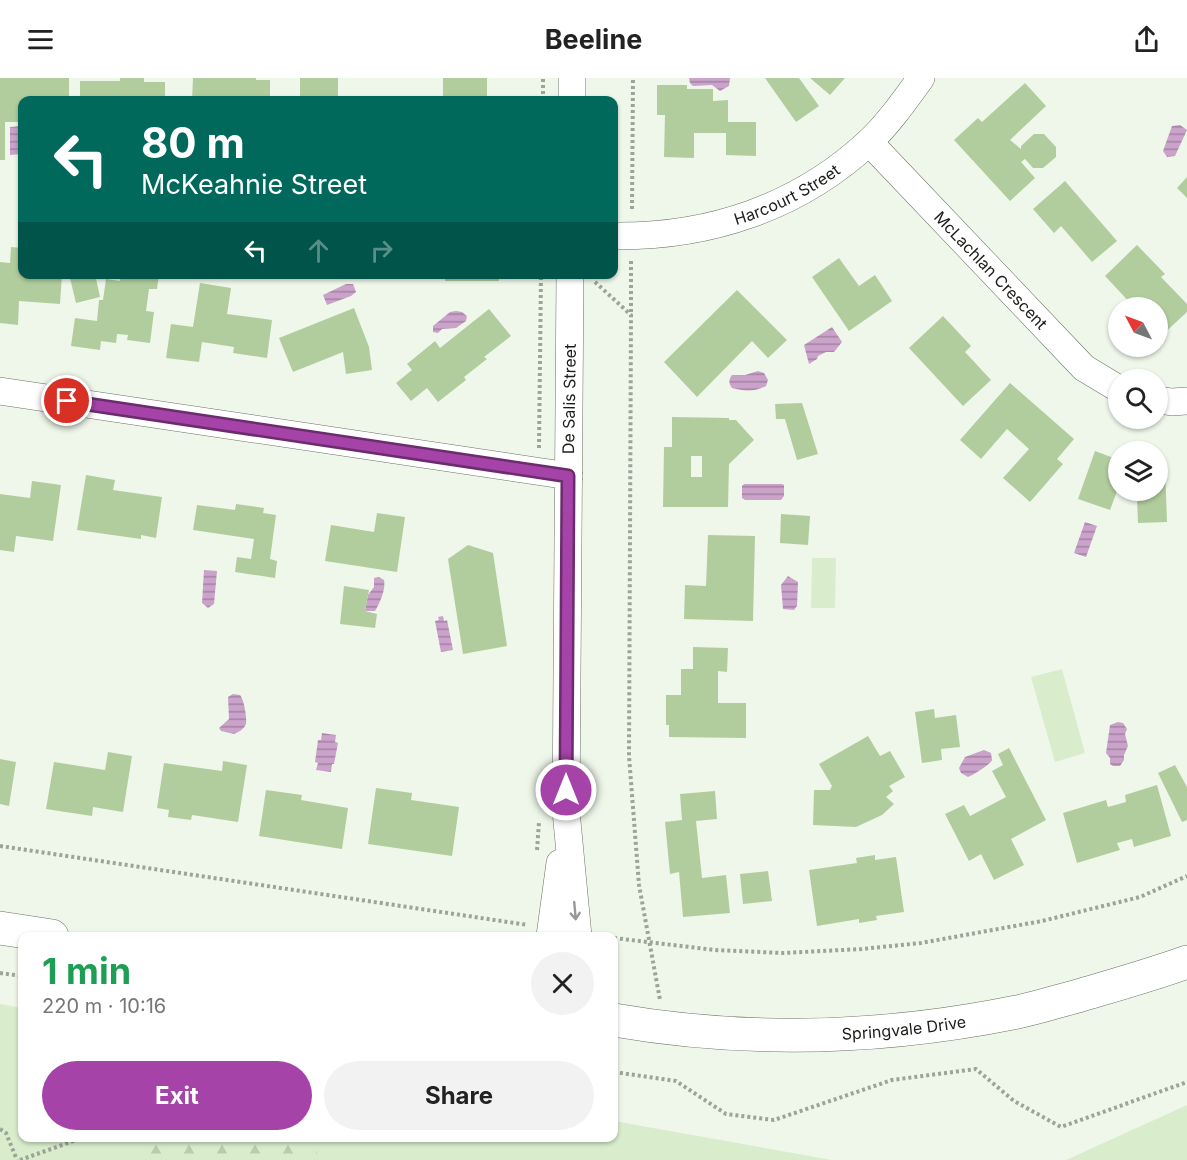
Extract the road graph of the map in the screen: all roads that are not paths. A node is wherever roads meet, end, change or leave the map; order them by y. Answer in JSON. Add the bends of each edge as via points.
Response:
{"nodes":[{"id":1,"x":572,"y":78,"type":"edge"},
{"id":2,"x":921,"y":78,"type":"edge"},
{"id":3,"x":572,"y":96,"type":"edge"},
{"id":4,"x":869,"y":142,"type":"junction"},
{"id":5,"x":622,"y":236,"type":"edge"},
{"id":6,"x":580,"y":279,"type":"edge"},
{"id":7,"x":1108,"y":382,"type":"edge"},
{"id":8,"x":0,"y":391,"type":"edge"},
{"id":9,"x":1168,"y":401,"type":"edge"},
{"id":10,"x":1187,"y":401,"type":"edge"},
{"id":11,"x":568,"y":476,"type":"junction"},
{"id":12,"x":566,"y":811,"type":"junction"},
{"id":13,"x":0,"y":928,"type":"edge"},
{"id":14,"x":26,"y":932,"type":"edge"},
{"id":15,"x":551,"y":932,"type":"edge"},
{"id":16,"x":578,"y":932,"type":"edge"},
{"id":17,"x":1187,"y":962,"type":"edge"},
{"id":18,"x":618,"y":1021,"type":"edge"}],
"edges":[{"from":1,"to":3,"type":"street"},
{"from":2,"to":4,"type":"street","name":"Harcourt Street"},
{"from":4,"to":5,"type":"street","name":"Harcourt Street","via":[[826,177],[776,205],[720,224],[661,235]]},
{"from":4,"to":7,"type":"street","name":"McLachlan Crescent","via":[[1084,368]]},
{"from":6,"to":11,"type":"street","name":"De Salis Street"},
{"from":8,"to":11,"type":"street"},
{"from":9,"to":10,"type":"street"},
{"from":11,"to":12,"type":"street","name":"De Salis Street"},
{"from":12,"to":15,"type":"street","name":"De Salis Street"},
{"from":12,"to":16,"type":"street","name":"De Salis Street","one_way":true},
{"from":13,"to":14,"type":"main road"},
{"from":17,"to":18,"type":"main road","name":"Springvale Drive","via":[[1017,1012],[932,1026],[777,1035],[707,1033]]}]}
